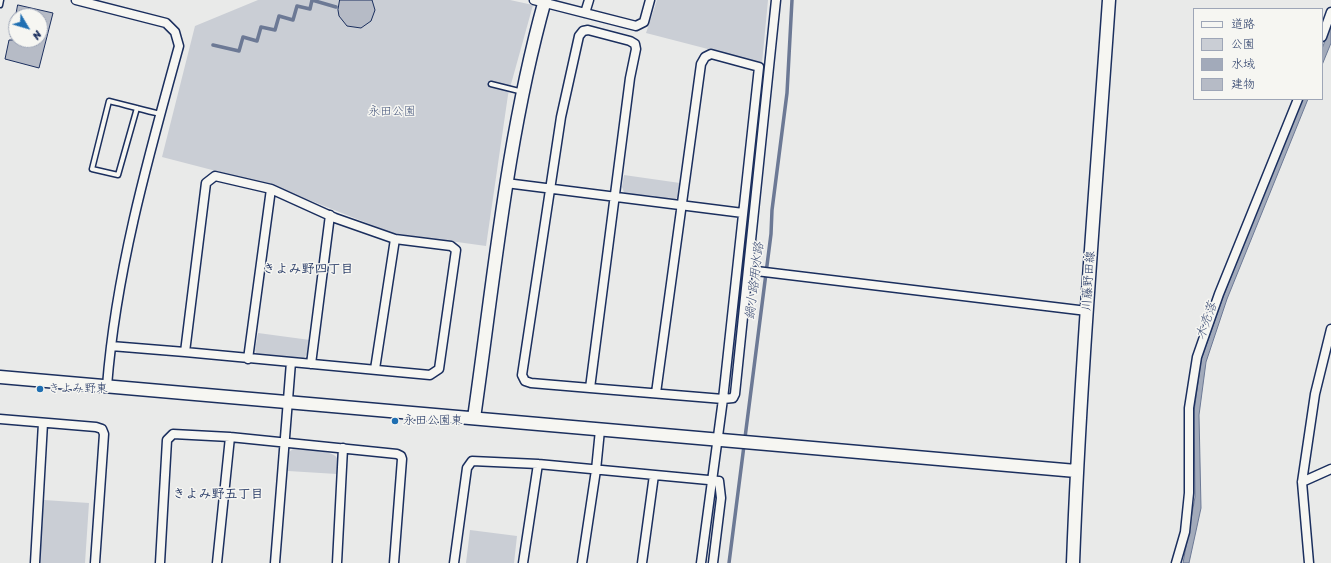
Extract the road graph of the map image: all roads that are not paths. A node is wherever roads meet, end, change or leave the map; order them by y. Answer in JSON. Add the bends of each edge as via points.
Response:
{"nodes":[{"id":1,"x":1,"y":0,"type":"edge"},
{"id":2,"x":76,"y":0,"type":"edge"},
{"id":3,"x":589,"y":0,"type":"edge"},
{"id":4,"x":650,"y":0,"type":"edge"},
{"id":5,"x":776,"y":0,"type":"edge"},
{"id":6,"x":1109,"y":0,"type":"edge"},
{"id":7,"x":541,"y":1,"type":"edge"},
{"id":8,"x":0,"y":5,"type":"edge"},
{"id":9,"x":1331,"y":12,"type":"edge"},
{"id":10,"x":586,"y":13,"type":"junction"},
{"id":11,"x":1323,"y":34,"type":"edge"},
{"id":12,"x":491,"y":84,"type":"dead end"},
{"id":13,"x":523,"y":92,"type":"junction"},
{"id":14,"x":1298,"y":100,"type":"edge"},
{"id":15,"x":137,"y":108,"type":"junction"},
{"id":16,"x":160,"y":114,"type":"junction"},
{"id":17,"x":506,"y":183,"type":"junction"},
{"id":18,"x":271,"y":189,"type":"junction"},
{"id":19,"x":549,"y":189,"type":"junction"},
{"id":20,"x":615,"y":198,"type":"junction"},
{"id":21,"x":682,"y":207,"type":"junction"},
{"id":22,"x":743,"y":214,"type":"junction"},
{"id":23,"x":330,"y":215,"type":"junction"},
{"id":24,"x":394,"y":239,"type":"junction"},
{"id":25,"x":748,"y":270,"type":"junction"},
{"id":26,"x":1087,"y":311,"type":"junction"},
{"id":27,"x":1331,"y":329,"type":"edge"},
{"id":28,"x":111,"y":346,"type":"junction"},
{"id":29,"x":185,"y":352,"type":"junction"},
{"id":30,"x":248,"y":359,"type":"junction"},
{"id":31,"x":291,"y":362,"type":"junction"},
{"id":32,"x":311,"y":364,"type":"junction"},
{"id":33,"x":375,"y":369,"type":"junction"},
{"id":34,"x":0,"y":377,"type":"edge"},
{"id":35,"x":107,"y":386,"type":"junction"},
{"id":36,"x":590,"y":388,"type":"junction"},
{"id":37,"x":656,"y":393,"type":"junction"},
{"id":38,"x":723,"y":399,"type":"junction"},
{"id":39,"x":289,"y":403,"type":"junction"},
{"id":40,"x":474,"y":418,"type":"junction"},
{"id":41,"x":0,"y":419,"type":"edge"},
{"id":42,"x":43,"y":423,"type":"junction"},
{"id":43,"x":600,"y":430,"type":"junction"},
{"id":44,"x":230,"y":437,"type":"junction"},
{"id":45,"x":718,"y":439,"type":"junction"},
{"id":46,"x":285,"y":444,"type":"junction"},
{"id":47,"x":343,"y":448,"type":"junction"},
{"id":48,"x":538,"y":464,"type":"junction"},
{"id":49,"x":1331,"y":469,"type":"edge"},
{"id":50,"x":596,"y":470,"type":"junction"},
{"id":51,"x":1076,"y":472,"type":"junction"},
{"id":52,"x":654,"y":475,"type":"junction"},
{"id":53,"x":713,"y":480,"type":"junction"},
{"id":54,"x":1302,"y":482,"type":"junction"},
{"id":55,"x":35,"y":563,"type":"edge"},
{"id":56,"x":95,"y":563,"type":"edge"},
{"id":57,"x":160,"y":563,"type":"edge"},
{"id":58,"x":217,"y":563,"type":"edge"},
{"id":59,"x":275,"y":563,"type":"edge"},
{"id":60,"x":336,"y":563,"type":"edge"},
{"id":61,"x":394,"y":563,"type":"edge"},
{"id":62,"x":454,"y":563,"type":"edge"},
{"id":63,"x":522,"y":563,"type":"edge"},
{"id":64,"x":582,"y":563,"type":"edge"},
{"id":65,"x":642,"y":563,"type":"edge"},
{"id":66,"x":701,"y":563,"type":"edge"},
{"id":67,"x":713,"y":563,"type":"edge"},
{"id":68,"x":1072,"y":563,"type":"edge"},
{"id":69,"x":1176,"y":563,"type":"edge"},
{"id":70,"x":1309,"y":563,"type":"edge"}],
"edges":[{"from":1,"to":8,"type":"lane"},
{"from":2,"to":16,"type":"street","via":[[166,23],[175,32],[179,46]]},
{"from":3,"to":10,"type":"street"},
{"from":4,"to":10,"type":"street","via":[[641,26]]},
{"from":5,"to":25,"type":"street"},
{"from":6,"to":26,"type":"street","name":"川藤野田線"},
{"from":7,"to":10,"type":"street"},
{"from":7,"to":13,"type":"street"},
{"from":9,"to":11,"type":"street"},
{"from":12,"to":13,"type":"lane"},
{"from":13,"to":17,"type":"street"},
{"from":14,"to":69,"type":"street","via":[[1219,294],[1197,357],[1189,408],[1189,493],[1185,532]]},
{"from":15,"to":15,"type":"lane","via":[[109,101],[92,169],[118,175]]},
{"from":15,"to":16,"type":"lane"},
{"from":16,"to":28,"type":"street","via":[[128,245]]},
{"from":17,"to":19,"type":"street"},
{"from":17,"to":40,"type":"street"},
{"from":18,"to":23,"type":"street"},
{"from":18,"to":29,"type":"street","via":[[215,176],[206,183]]},
{"from":18,"to":30,"type":"street"},
{"from":19,"to":20,"type":"street"},
{"from":19,"to":20,"type":"street","via":[[561,117],[579,36],[588,30],[630,41],[635,44],[636,49]]},
{"from":19,"to":36,"type":"street","via":[[522,375],[525,381],[531,383]]},
{"from":20,"to":21,"type":"street"},
{"from":20,"to":36,"type":"street"},
{"from":21,"to":22,"type":"street"},
{"from":21,"to":22,"type":"street","via":[[701,64],[705,57],[711,54],[759,67]]},
{"from":21,"to":37,"type":"street"},
{"from":22,"to":38,"type":"street"},
{"from":23,"to":24,"type":"street"},
{"from":23,"to":32,"type":"street"},
{"from":24,"to":33,"type":"street"},
{"from":24,"to":33,"type":"street","via":[[451,246],[456,250],[439,369],[430,375]]},
{"from":25,"to":26,"type":"street"},
{"from":25,"to":38,"type":"street","via":[[735,394],[732,398]]},
{"from":26,"to":51,"type":"street","name":"川藤野田線"},
{"from":27,"to":54,"type":"street","via":[[1315,394]]},
{"from":28,"to":29,"type":"street"},
{"from":28,"to":35,"type":"street"},
{"from":29,"to":30,"type":"street"},
{"from":30,"to":31,"type":"street"},
{"from":31,"to":32,"type":"street"},
{"from":31,"to":39,"type":"street"},
{"from":32,"to":33,"type":"street"},
{"from":34,"to":35,"type":"street"},
{"from":35,"to":39,"type":"street"},
{"from":36,"to":37,"type":"street"},
{"from":37,"to":38,"type":"street"},
{"from":38,"to":45,"type":"street"},
{"from":39,"to":40,"type":"street"},
{"from":39,"to":46,"type":"street"},
{"from":40,"to":43,"type":"street"},
{"from":41,"to":42,"type":"street"},
{"from":42,"to":55,"type":"street"},
{"from":42,"to":56,"type":"street","via":[[96,427],[102,429],[104,434]]},
{"from":43,"to":45,"type":"street"},
{"from":43,"to":50,"type":"street"},
{"from":44,"to":46,"type":"street"},
{"from":44,"to":57,"type":"street","via":[[173,434],[169,436]]},
{"from":44,"to":58,"type":"street"},
{"from":45,"to":51,"type":"street"},
{"from":45,"to":53,"type":"street"},
{"from":46,"to":47,"type":"street"},
{"from":46,"to":59,"type":"street"},
{"from":47,"to":60,"type":"street"},
{"from":47,"to":61,"type":"street","via":[[401,456]]},
{"from":48,"to":50,"type":"street"},
{"from":48,"to":62,"type":"street","via":[[469,462]]},
{"from":48,"to":63,"type":"street"},
{"from":49,"to":54,"type":"street"},
{"from":50,"to":52,"type":"street"},
{"from":50,"to":64,"type":"street"},
{"from":51,"to":68,"type":"street","name":"川藤野田線"},
{"from":52,"to":53,"type":"street"},
{"from":52,"to":65,"type":"street"},
{"from":53,"to":66,"type":"street"},
{"from":53,"to":67,"type":"street","via":[[721,486]]},
{"from":54,"to":70,"type":"street"}]}
